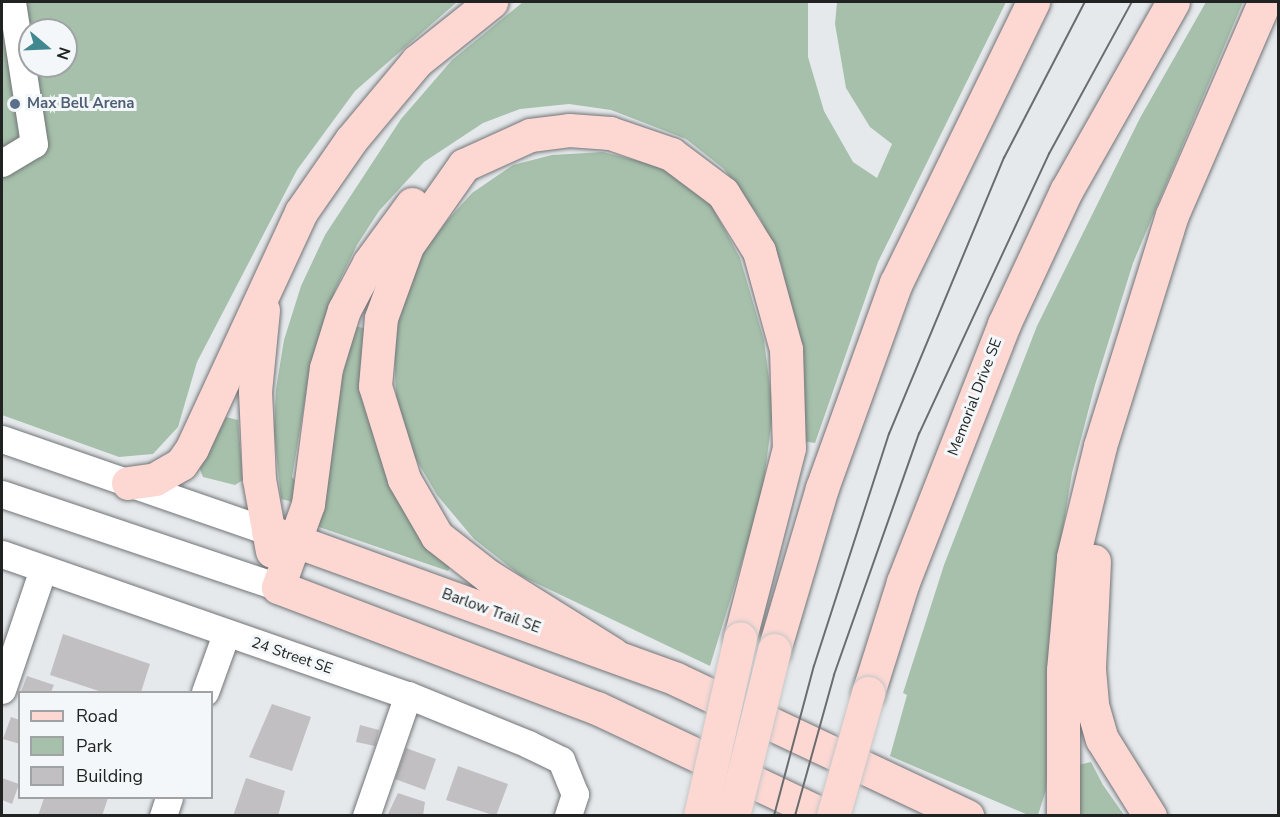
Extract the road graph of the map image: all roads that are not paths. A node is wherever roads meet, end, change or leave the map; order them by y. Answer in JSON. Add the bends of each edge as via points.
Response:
{"nodes":[{"id":1,"x":12,"y":2,"type":"edge"},
{"id":2,"x":491,"y":2,"type":"edge"},
{"id":3,"x":1034,"y":2,"type":"edge"},
{"id":4,"x":1173,"y":2,"type":"edge"},
{"id":5,"x":1264,"y":2,"type":"edge"},
{"id":6,"x":2,"y":163,"type":"edge"},
{"id":7,"x":464,"y":165,"type":"junction"},
{"id":8,"x":265,"y":288,"type":"junction"},
{"id":9,"x":2,"y":439,"type":"edge"},
{"id":10,"x":1100,"y":446,"type":"junction"},
{"id":11,"x":128,"y":483,"type":"junction"},
{"id":12,"x":2,"y":494,"type":"edge"},
{"id":13,"x":281,"y":536,"type":"junction"},
{"id":14,"x":2,"y":554,"type":"edge"},
{"id":15,"x":43,"y":569,"type":"junction"},
{"id":16,"x":278,"y":587,"type":"junction"},
{"id":17,"x":226,"y":634,"type":"junction"},
{"id":18,"x":613,"y":654,"type":"junction"},
{"id":19,"x":2,"y":690,"type":"edge"},
{"id":20,"x":206,"y":691,"type":"edge"},
{"id":21,"x":408,"y":695,"type":"junction"},
{"id":22,"x":170,"y":799,"type":"edge"},
{"id":23,"x":163,"y":816,"type":"edge"},
{"id":24,"x":366,"y":816,"type":"edge"},
{"id":25,"x":568,"y":816,"type":"edge"},
{"id":26,"x":700,"y":816,"type":"edge"},
{"id":27,"x":733,"y":816,"type":"edge"},
{"id":28,"x":825,"y":816,"type":"edge"},
{"id":29,"x":833,"y":816,"type":"edge"},
{"id":30,"x":967,"y":816,"type":"edge"},
{"id":31,"x":1063,"y":816,"type":"edge"},
{"id":32,"x":1150,"y":816,"type":"edge"}],
"edges":[{"from":1,"to":6,"type":"street","via":[[34,144]]},
{"from":2,"to":8,"type":"main road","via":[[417,61],[351,140],[301,212]]},
{"from":3,"to":27,"type":"main road","bridge":true,"via":[[896,283],[822,488],[774,650]]},
{"from":4,"to":29,"type":"main road","name":"Memorial Drive SE","bridge":true,"via":[[1066,190],[1004,324],[903,582]]},
{"from":5,"to":10,"type":"main road","via":[[1172,214]]},
{"from":7,"to":13,"type":"main road","via":[[407,207],[344,310],[326,368],[308,504]]},
{"from":7,"to":18,"type":"main road","via":[[407,246],[381,318],[375,386],[404,479],[437,536],[488,576]]},
{"from":7,"to":26,"type":"main road","bridge":true,"via":[[530,135],[569,130],[609,134],[671,154],[723,194],[759,251],[786,349],[789,448]]},
{"from":8,"to":11,"type":"main road","via":[[192,448],[181,464],[155,479]]},
{"from":8,"to":13,"type":"main road","via":[[255,391],[259,479]]},
{"from":9,"to":11,"type":"street","name":"Barlow Trail SE"},
{"from":10,"to":31,"type":"main road","via":[[1073,557],[1063,670]]},
{"from":10,"to":32,"type":"main road","via":[[1089,669],[1092,705],[1102,739]]},
{"from":11,"to":13,"type":"street","name":"Barlow Trail SE"},
{"from":12,"to":16,"type":"street"},
{"from":13,"to":16,"type":"main road"},
{"from":13,"to":18,"type":"main road","name":"Barlow Trail SE"},
{"from":14,"to":15,"type":"street","name":"24 Street SE"},
{"from":15,"to":17,"type":"street","name":"24 Street SE"},
{"from":15,"to":19,"type":"street"},
{"from":16,"to":28,"type":"main road","via":[[597,708]]},
{"from":17,"to":20,"type":"street"},
{"from":17,"to":21,"type":"street","name":"24 Street SE"},
{"from":18,"to":30,"type":"main road","name":"Barlow Trail SE"},
{"from":21,"to":24,"type":"street"},
{"from":21,"to":25,"type":"street","name":"24 Street SE","via":[[561,760],[575,794]]},
{"from":22,"to":23,"type":"street"}]}
